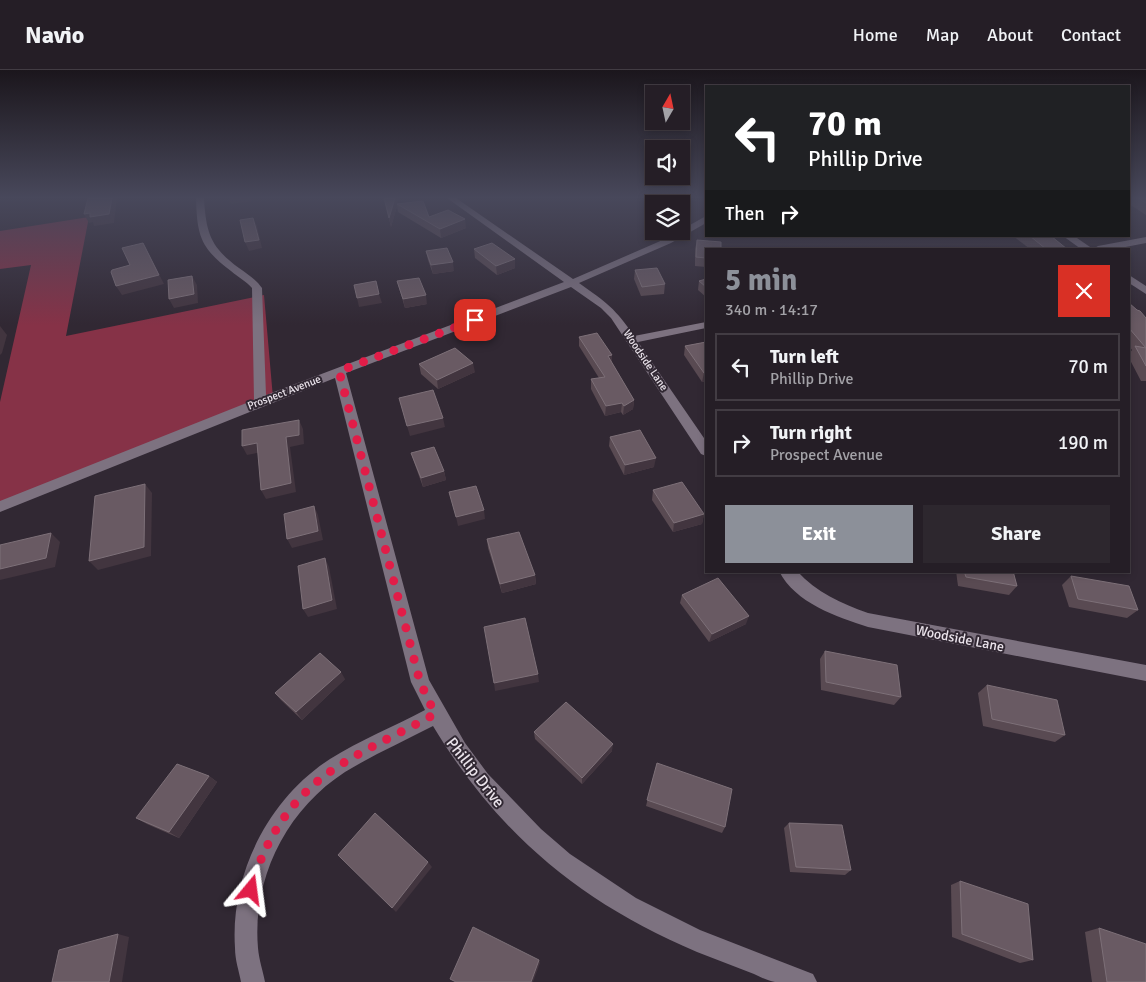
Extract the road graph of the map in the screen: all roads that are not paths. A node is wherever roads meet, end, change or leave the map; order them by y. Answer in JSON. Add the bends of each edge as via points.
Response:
{"nodes":[{"id":1,"x":206,"y":241,"type":"edge"},
{"id":2,"x":511,"y":241,"type":"edge"},
{"id":3,"x":669,"y":241,"type":"edge"},
{"id":4,"x":1074,"y":241,"type":"edge"},
{"id":5,"x":1143,"y":241,"type":"edge"},
{"id":6,"x":1086,"y":248,"type":"edge"},
{"id":7,"x":1103,"y":248,"type":"edge"},
{"id":8,"x":1130,"y":279,"type":"edge"},
{"id":9,"x":571,"y":283,"type":"junction"},
{"id":10,"x":1146,"y":291,"type":"edge"},
{"id":11,"x":705,"y":325,"type":"edge"},
{"id":12,"x":633,"y":340,"type":"junction"},
{"id":13,"x":339,"y":371,"type":"junction"},
{"id":14,"x":260,"y":402,"type":"junction"},
{"id":15,"x":705,"y":449,"type":"edge"},
{"id":16,"x":0,"y":507,"type":"edge"},
{"id":17,"x":789,"y":573,"type":"edge"},
{"id":18,"x":1146,"y":673,"type":"edge"},
{"id":19,"x":435,"y":714,"type":"junction"},
{"id":20,"x":253,"y":982,"type":"edge"},
{"id":21,"x":805,"y":982,"type":"edge"}],
"edges":[{"from":1,"to":14,"type":"street","via":[[229,266],[257,288]]},
{"from":2,"to":9,"type":"street","name":"Woodside Lane"},
{"from":3,"to":9,"type":"street","name":"Prospect Avenue"},
{"from":4,"to":6,"type":"street"},
{"from":5,"to":7,"type":"street"},
{"from":8,"to":10,"type":"street"},
{"from":9,"to":12,"type":"street","name":"Woodside Lane","via":[[616,316]]},
{"from":9,"to":13,"type":"street","name":"Prospect Avenue"},
{"from":11,"to":12,"type":"street"},
{"from":12,"to":15,"type":"street","name":"Woodside Lane"},
{"from":13,"to":14,"type":"street","name":"Prospect Avenue"},
{"from":13,"to":19,"type":"street","name":"Phillip Drive","via":[[420,682]]},
{"from":14,"to":16,"type":"street","name":"Prospect Avenue"},
{"from":17,"to":18,"type":"street","name":"Woodside Lane","via":[[822,602],[868,620]]},
{"from":19,"to":20,"type":"street","via":[[337,767],[312,785],[270,838],[256,872],[247,908],[246,946]]},
{"from":19,"to":21,"type":"street","name":"Phillip Drive","via":[[486,789],[523,829],[568,866],[628,906],[679,931]]}]}
